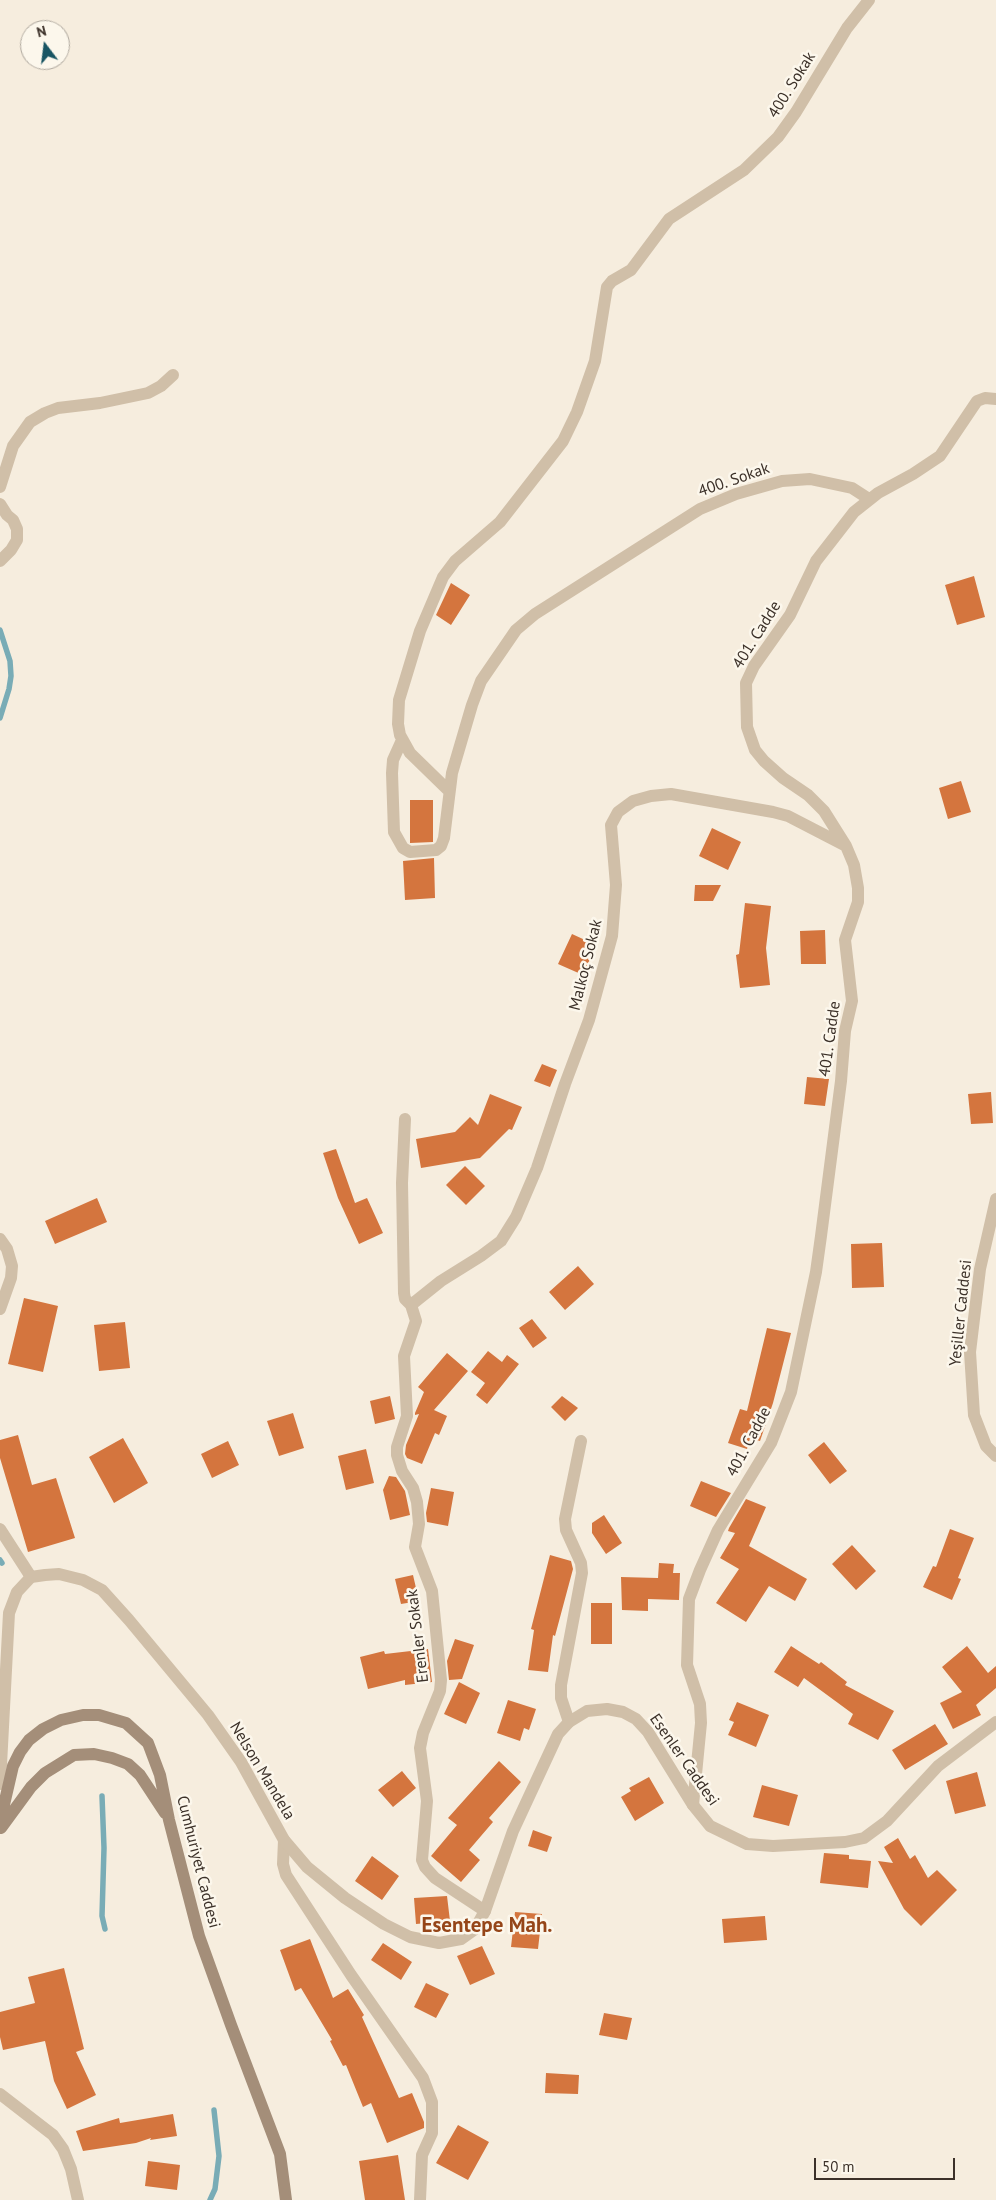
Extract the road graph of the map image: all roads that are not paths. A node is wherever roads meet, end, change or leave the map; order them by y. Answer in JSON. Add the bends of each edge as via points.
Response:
{"nodes":[{"id":1,"x":869,"y":0,"type":"edge"},
{"id":2,"x":173,"y":375,"type":"dead end"},
{"id":3,"x":996,"y":399,"type":"edge"},
{"id":4,"x":0,"y":487,"type":"edge"},
{"id":5,"x":868,"y":499,"type":"junction"},
{"id":6,"x":1,"y":506,"type":"edge"},
{"id":7,"x":0,"y":561,"type":"edge"},
{"id":8,"x":402,"y":740,"type":"junction"},
{"id":9,"x":449,"y":791,"type":"junction"},
{"id":10,"x":846,"y":846,"type":"junction"},
{"id":11,"x":405,"y":1118,"type":"dead end"},
{"id":12,"x":996,"y":1199,"type":"edge"},
{"id":13,"x":0,"y":1239,"type":"edge"},
{"id":14,"x":412,"y":1305,"type":"junction"},
{"id":15,"x":0,"y":1310,"type":"edge"},
{"id":16,"x":581,"y":1440,"type":"dead end"},
{"id":17,"x":996,"y":1456,"type":"edge"},
{"id":18,"x":0,"y":1529,"type":"edge"},
{"id":19,"x":31,"y":1577,"type":"junction"},
{"id":20,"x":568,"y":1722,"type":"junction"},
{"id":21,"x":996,"y":1722,"type":"edge"},
{"id":22,"x":0,"y":1784,"type":"edge"},
{"id":23,"x":693,"y":1805,"type":"junction"},
{"id":24,"x":169,"y":1820,"type":"junction"},
{"id":25,"x":0,"y":1822,"type":"edge"},
{"id":26,"x":0,"y":1828,"type":"edge"},
{"id":27,"x":284,"y":1840,"type":"junction"},
{"id":28,"x":485,"y":1911,"type":"junction"},
{"id":29,"x":0,"y":2094,"type":"edge"},
{"id":30,"x":78,"y":2200,"type":"edge"},
{"id":31,"x":286,"y":2200,"type":"edge"},
{"id":32,"x":420,"y":2200,"type":"edge"}],
"edges":[{"from":1,"to":8,"type":"street","name":"400. Sokak","via":[[847,28],[778,137],[744,170],[669,219],[631,270],[612,281],[607,288],[596,361],[562,441],[500,522],[455,561],[443,578],[420,631],[399,700],[398,724]]},
{"from":2,"to":4,"type":"street","via":[[162,386],[148,392],[58,408],[30,422],[13,446]]},
{"from":3,"to":5,"type":"street","name":"401. Cadde","via":[[977,401],[940,456]]},
{"from":5,"to":9,"type":"street","name":"400. Sokak","via":[[852,488],[817,480],[761,485],[700,509],[597,577],[555,600],[516,630],[481,681]]},
{"from":5,"to":10,"type":"street","name":"401. Cadde","via":[[816,561],[790,615],[758,659],[746,683],[747,727],[755,750],[824,811]]},
{"from":6,"to":7,"type":"street","via":[[18,529],[17,540]]},
{"from":8,"to":9,"type":"street","via":[[414,759]]},
{"from":8,"to":9,"type":"street","name":"400. Sokak","via":[[393,760],[392,811],[394,832],[403,848],[410,852],[428,852],[441,846]]},
{"from":10,"to":14,"type":"street","name":"Malkoç Sokak","via":[[788,816],[671,794],[633,801],[618,812],[611,825],[616,885],[612,936],[589,1020],[537,1168],[516,1217],[500,1241]]},
{"from":10,"to":23,"type":"street","name":"401. Cadde","via":[[858,888],[858,902],[845,940],[852,1001],[845,1031],[816,1272],[793,1383],[784,1410],[771,1443],[718,1530],[689,1600],[688,1665],[700,1704],[701,1722]]},
{"from":11,"to":14,"type":"street","name":"Erenler Sokak","via":[[402,1183],[404,1293]]},
{"from":12,"to":17,"type":"street","name":"Yeşiller Caddesi","via":[[980,1269],[970,1352],[974,1415],[986,1446]]},
{"from":13,"to":15,"type":"street","via":[[12,1266]]},
{"from":14,"to":28,"type":"street","name":"Erenler Sokak","via":[[416,1321],[403,1362],[407,1416],[397,1454],[417,1502],[419,1524],[415,1547],[432,1591],[441,1680],[420,1748],[426,1801],[422,1860],[435,1878]]},
{"from":16,"to":20,"type":"street","via":[[565,1520],[582,1573],[561,1684],[560,1698]]},
{"from":18,"to":19,"type":"street"},
{"from":19,"to":22,"type":"street","via":[[18,1592],[9,1613]]},
{"from":19,"to":27,"type":"street","name":"Nelson Mandela","via":[[59,1574],[83,1580],[102,1590],[208,1715],[241,1762]]},
{"from":20,"to":23,"type":"street","name":"Esenler Caddesi","via":[[587,1711],[607,1709],[624,1712],[636,1719],[648,1732]]},
{"from":20,"to":28,"type":"street","name":"Nelson Mandela","via":[[558,1734],[513,1831]]},
{"from":21,"to":23,"type":"street","name":"Esenler Caddesi","via":[[938,1766],[888,1821],[864,1838],[845,1842],[748,1844],[710,1826]]},
{"from":24,"to":25,"type":"main road","name":"Cumhuriyet Caddesi","via":[[160,1775],[148,1743],[126,1723],[99,1715],[83,1715],[60,1720],[29,1740],[13,1766]]},
{"from":24,"to":26,"type":"main road","via":[[140,1775],[128,1764],[94,1754],[74,1756],[45,1773]]},
{"from":24,"to":31,"type":"main road","name":"Cumhuriyet Caddesi","via":[[200,1936],[280,2154]]},
{"from":27,"to":28,"type":"street","name":"Nelson Mandela","via":[[307,1867],[345,1898],[410,1937],[439,1943],[461,1939],[475,1928]]},
{"from":27,"to":32,"type":"street","via":[[286,1875],[418,2071],[432,2102],[432,2133],[422,2155]]},
{"from":29,"to":30,"type":"street","via":[[53,2135],[63,2149]]}]}
